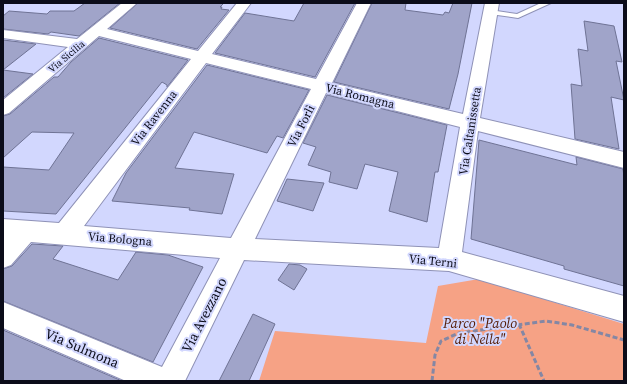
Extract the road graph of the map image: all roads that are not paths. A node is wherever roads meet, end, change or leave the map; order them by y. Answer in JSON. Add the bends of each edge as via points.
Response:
{"nodes":[{"id":1,"x":130,"y":3,"type":"edge"},
{"id":2,"x":244,"y":3,"type":"edge"},
{"id":3,"x":364,"y":3,"type":"edge"},
{"id":4,"x":547,"y":3,"type":"edge"},
{"id":5,"x":491,"y":8,"type":"edge"},
{"id":6,"x":96,"y":31,"type":"junction"},
{"id":7,"x":3,"y":34,"type":"edge"},
{"id":8,"x":80,"y":44,"type":"junction"},
{"id":9,"x":202,"y":57,"type":"junction"},
{"id":10,"x":321,"y":86,"type":"junction"},
{"id":11,"x":3,"y":109,"type":"edge"},
{"id":12,"x":470,"y":123,"type":"junction"},
{"id":13,"x":624,"y":160,"type":"edge"},
{"id":14,"x":3,"y":229,"type":"edge"},
{"id":15,"x":26,"y":231,"type":"junction"},
{"id":16,"x":64,"y":234,"type":"junction"},
{"id":17,"x":237,"y":249,"type":"junction"},
{"id":18,"x":3,"y":257,"type":"edge"},
{"id":19,"x":449,"y":260,"type":"junction"},
{"id":20,"x":624,"y":309,"type":"edge"},
{"id":21,"x":3,"y":315,"type":"edge"},
{"id":22,"x":160,"y":381,"type":"edge"},
{"id":23,"x":170,"y":381,"type":"edge"}],
"edges":[{"from":1,"to":6,"type":"street","name":"Via Sicilia"},
{"from":2,"to":9,"type":"street","name":"Via Ravenna"},
{"from":3,"to":10,"type":"street","name":"Via Forlì"},
{"from":4,"to":5,"type":"lane","via":[[518,16]]},
{"from":5,"to":12,"type":"street","name":"Via Caltanissetta"},
{"from":6,"to":8,"type":"street","name":"Via Sicilia"},
{"from":6,"to":9,"type":"street","name":"Via Romagna"},
{"from":7,"to":8,"type":"street"},
{"from":8,"to":11,"type":"street","name":"Via Sicilia"},
{"from":9,"to":10,"type":"street","name":"Via Romagna"},
{"from":9,"to":16,"type":"street","name":"Via Ravenna"},
{"from":10,"to":12,"type":"street","name":"Via Romagna"},
{"from":10,"to":17,"type":"street","name":"Via Forlì"},
{"from":12,"to":13,"type":"street","name":"Via Romagna"},
{"from":12,"to":19,"type":"street","name":"Via Caltanissetta"},
{"from":14,"to":15,"type":"street","name":"Via Bologna"},
{"from":15,"to":16,"type":"street","name":"Via Bologna"},
{"from":15,"to":18,"type":"street"},
{"from":16,"to":17,"type":"street","name":"Via Bologna"},
{"from":17,"to":19,"type":"street","name":"Via Terni"},
{"from":17,"to":23,"type":"street","name":"Via Avezzano"},
{"from":19,"to":20,"type":"street","name":"Via Terni"},
{"from":21,"to":22,"type":"street","name":"Via Sulmona"}]}
